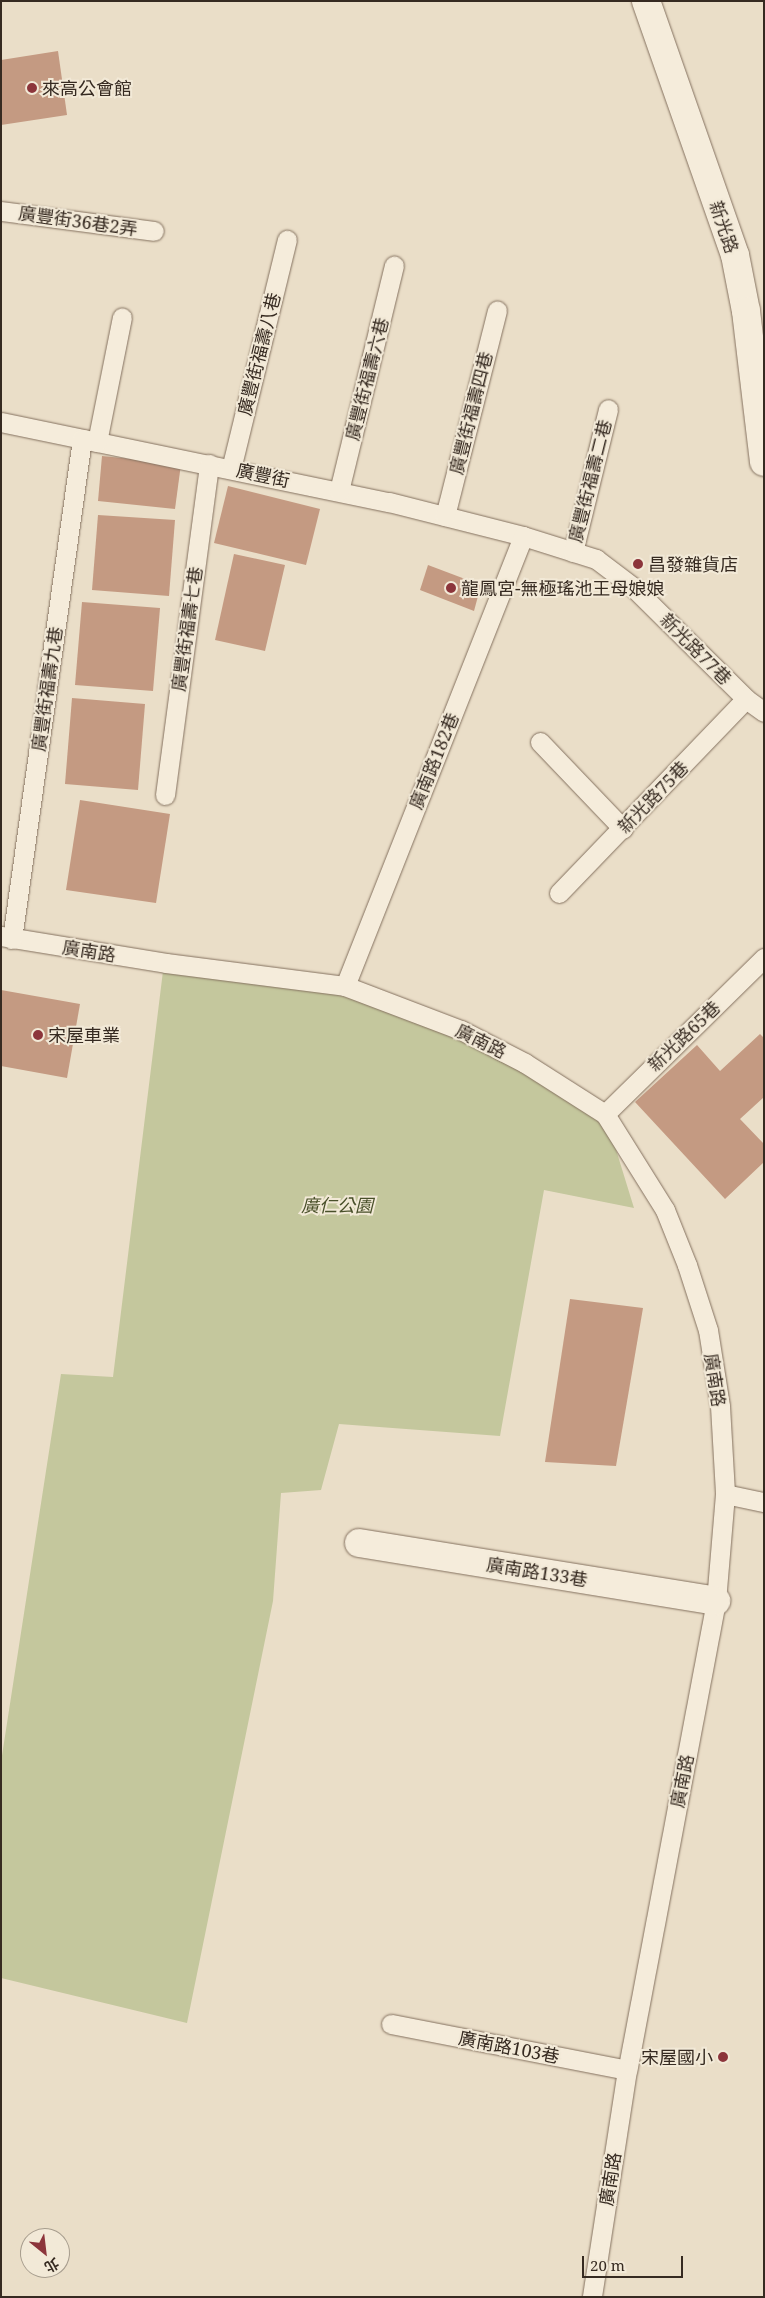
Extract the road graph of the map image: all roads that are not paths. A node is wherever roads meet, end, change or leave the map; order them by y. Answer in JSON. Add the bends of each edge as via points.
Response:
{"nodes":[{"id":1,"x":646,"y":1,"type":"edge"},
{"id":2,"x":1,"y":211,"type":"edge"},
{"id":3,"x":154,"y":231,"type":"dead end"},
{"id":4,"x":287,"y":240,"type":"dead end"},
{"id":5,"x":394,"y":266,"type":"dead end"},
{"id":6,"x":497,"y":310,"type":"dead end"},
{"id":7,"x":122,"y":317,"type":"dead end"},
{"id":8,"x":608,"y":409,"type":"dead end"},
{"id":9,"x":1,"y":422,"type":"edge"},
{"id":10,"x":90,"y":440,"type":"junction"},
{"id":11,"x":764,"y":462,"type":"edge"},
{"id":12,"x":209,"y":464,"type":"junction"},
{"id":13,"x":231,"y":469,"type":"junction"},
{"id":14,"x":339,"y":491,"type":"junction"},
{"id":15,"x":445,"y":516,"type":"junction"},
{"id":16,"x":523,"y":536,"type":"junction"},
{"id":17,"x":573,"y":552,"type":"junction"},
{"id":18,"x":746,"y":699,"type":"junction"},
{"id":19,"x":764,"y":712,"type":"edge"},
{"id":20,"x":540,"y":742,"type":"dead end"},
{"id":21,"x":165,"y":795,"type":"dead end"},
{"id":22,"x":623,"y":829,"type":"junction"},
{"id":23,"x":558,"y":894,"type":"dead end"},
{"id":24,"x":7,"y":938,"type":"edge"},
{"id":25,"x":764,"y":958,"type":"edge"},
{"id":26,"x":345,"y":986,"type":"junction"},
{"id":27,"x":604,"y":1114,"type":"junction"},
{"id":28,"x":725,"y":1494,"type":"junction"},
{"id":29,"x":764,"y":1502,"type":"edge"},
{"id":30,"x":359,"y":1543,"type":"dead end"},
{"id":31,"x":716,"y":1601,"type":"junction"},
{"id":32,"x":391,"y":2024,"type":"dead end"},
{"id":33,"x":627,"y":2070,"type":"junction"},
{"id":34,"x":592,"y":2297,"type":"edge"}],
"edges":[{"from":1,"to":11,"type":"street","name":"新光路","via":[[735,255],[746,310]]},
{"from":2,"to":3,"type":"lane","name":"廣豐街36巷2弄"},
{"from":4,"to":13,"type":"lane","name":"廣豐街福壽八巷"},
{"from":5,"to":14,"type":"lane","name":"廣豐街福壽六巷"},
{"from":6,"to":15,"type":"lane","name":"廣豐街福壽四巷"},
{"from":7,"to":10,"type":"lane","name":"廣豐街福壽九巷"},
{"from":8,"to":17,"type":"lane","name":"廣豐街福壽二巷"},
{"from":9,"to":10,"type":"lane","name":"廣豐街"},
{"from":10,"to":12,"type":"lane","name":"廣豐街"},
{"from":10,"to":24,"type":"lane","name":"廣豐街福壽九巷"},
{"from":12,"to":13,"type":"lane","name":"廣豐街"},
{"from":12,"to":21,"type":"lane","name":"廣豐街福壽七巷"},
{"from":13,"to":14,"type":"lane","name":"廣豐街"},
{"from":14,"to":15,"type":"lane","name":"廣豐街"},
{"from":15,"to":16,"type":"lane","name":"廣豐街"},
{"from":16,"to":17,"type":"lane","name":"新光路77巷"},
{"from":16,"to":26,"type":"lane","name":"廣南路182巷"},
{"from":17,"to":18,"type":"lane","name":"新光路77巷","via":[[596,559],[632,587]]},
{"from":18,"to":19,"type":"lane","name":"新光路77巷"},
{"from":18,"to":22,"type":"lane","name":"新光路75巷"},
{"from":20,"to":22,"type":"lane"},
{"from":22,"to":23,"type":"lane","name":"新光路75巷"},
{"from":24,"to":26,"type":"lane","name":"廣南路"},
{"from":25,"to":27,"type":"lane","name":"新光路65巷"},
{"from":26,"to":27,"type":"lane","name":"廣南路","via":[[461,1030],[525,1064]]},
{"from":27,"to":28,"type":"lane","name":"廣南路","via":[[665,1210],[688,1265],[708,1330],[717,1387]]},
{"from":28,"to":29,"type":"lane"},
{"from":28,"to":31,"type":"lane","name":"廣南路"},
{"from":30,"to":31,"type":"street","name":"廣南路133巷"},
{"from":31,"to":33,"type":"lane","name":"廣南路"},
{"from":32,"to":33,"type":"lane","name":"廣南路103巷"},
{"from":33,"to":34,"type":"lane","name":"廣南路"}]}
